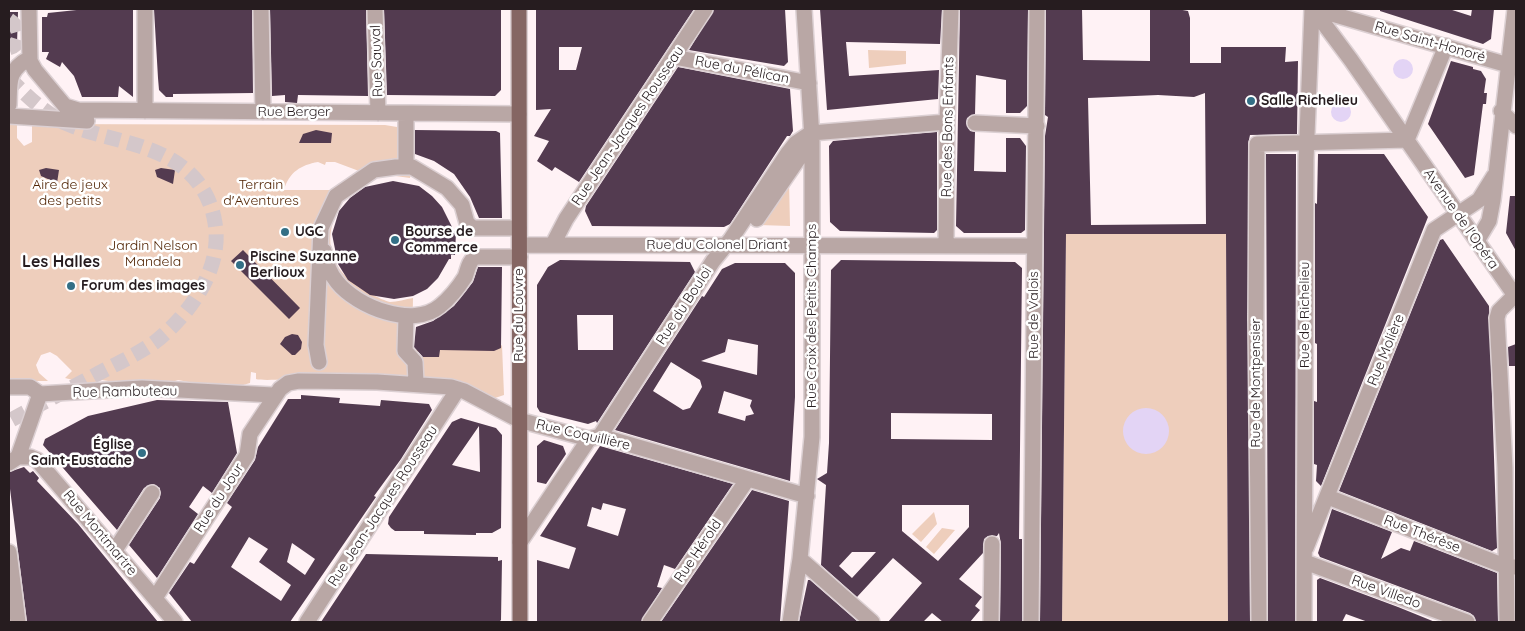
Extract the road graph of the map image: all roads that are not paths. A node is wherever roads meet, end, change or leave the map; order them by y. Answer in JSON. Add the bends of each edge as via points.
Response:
{"nodes":[{"id":1,"x":29,"y":9,"type":"edge"},
{"id":2,"x":145,"y":9,"type":"edge"},
{"id":3,"x":262,"y":9,"type":"edge"},
{"id":4,"x":375,"y":9,"type":"edge"},
{"id":5,"x":519,"y":9,"type":"edge"},
{"id":6,"x":705,"y":9,"type":"edge"},
{"id":7,"x":804,"y":9,"type":"edge"},
{"id":8,"x":951,"y":9,"type":"edge"},
{"id":9,"x":1037,"y":9,"type":"edge"},
{"id":10,"x":1313,"y":9,"type":"edge"},
{"id":11,"x":1515,"y":9,"type":"edge"},
{"id":12,"x":1446,"y":46,"type":"junction"},
{"id":13,"x":674,"y":57,"type":"junction"},
{"id":14,"x":30,"y":58,"type":"junction"},
{"id":15,"x":1512,"y":66,"type":"edge"},
{"id":16,"x":809,"y":83,"type":"junction"},
{"id":17,"x":9,"y":105,"type":"edge"},
{"id":18,"x":145,"y":111,"type":"junction"},
{"id":19,"x":1502,"y":111,"type":"junction"},
{"id":20,"x":264,"y":112,"type":"junction"},
{"id":21,"x":378,"y":113,"type":"junction"},
{"id":22,"x":518,"y":114,"type":"junction"},
{"id":23,"x":9,"y":116,"type":"edge"},
{"id":24,"x":87,"y":121,"type":"dead end"},
{"id":25,"x":406,"y":121,"type":"dead end"},
{"id":26,"x":947,"y":122,"type":"junction"},
{"id":27,"x":975,"y":123,"type":"dead end"},
{"id":28,"x":1037,"y":126,"type":"junction"},
{"id":29,"x":1516,"y":126,"type":"edge"},
{"id":30,"x":811,"y":136,"type":"junction"},
{"id":31,"x":1407,"y":140,"type":"junction"},
{"id":32,"x":1306,"y":144,"type":"junction"},
{"id":33,"x":409,"y":167,"type":"junction"},
{"id":34,"x":1494,"y":176,"type":"junction"},
{"id":35,"x":773,"y":185,"type":"dead end"},
{"id":36,"x":1458,"y":214,"type":"junction"},
{"id":37,"x":757,"y":219,"type":"dead end"},
{"id":38,"x":519,"y":228,"type":"junction"},
{"id":39,"x":322,"y":239,"type":"junction"},
{"id":40,"x":1477,"y":241,"type":"junction"},
{"id":41,"x":553,"y":244,"type":"junction"},
{"id":42,"x":730,"y":245,"type":"junction"},
{"id":43,"x":813,"y":245,"type":"junction"},
{"id":44,"x":946,"y":246,"type":"junction"},
{"id":45,"x":1034,"y":246,"type":"junction"},
{"id":46,"x":520,"y":251,"type":"junction"},
{"id":47,"x":1516,"y":296,"type":"edge"},
{"id":48,"x":406,"y":316,"type":"junction"},
{"id":49,"x":319,"y":362,"type":"dead end"},
{"id":50,"x":416,"y":382,"type":"dead end"},
{"id":51,"x":9,"y":387,"type":"edge"},
{"id":52,"x":458,"y":389,"type":"junction"},
{"id":53,"x":40,"y":394,"type":"junction"},
{"id":54,"x":274,"y":395,"type":"junction"},
{"id":55,"x":519,"y":420,"type":"junction"},
{"id":56,"x":595,"y":437,"type":"junction"},
{"id":57,"x":13,"y":460,"type":"edge"},
{"id":58,"x":746,"y":480,"type":"junction"},
{"id":59,"x":152,"y":493,"type":"dead end"},
{"id":60,"x":807,"y":496,"type":"junction"},
{"id":61,"x":1328,"y":498,"type":"junction"},
{"id":62,"x":520,"y":542,"type":"junction"},
{"id":63,"x":992,"y":544,"type":"dead end"},
{"id":64,"x":115,"y":550,"type":"junction"},
{"id":65,"x":9,"y":552,"type":"edge"},
{"id":66,"x":1305,"y":557,"type":"junction"},
{"id":67,"x":800,"y":559,"type":"junction"},
{"id":68,"x":1512,"y":567,"type":"edge"},
{"id":69,"x":154,"y":598,"type":"junction"},
{"id":70,"x":866,"y":620,"type":"edge"},
{"id":71,"x":18,"y":622,"type":"edge"},
{"id":72,"x":175,"y":622,"type":"edge"},
{"id":73,"x":307,"y":622,"type":"edge"},
{"id":74,"x":520,"y":622,"type":"edge"},
{"id":75,"x":650,"y":622,"type":"edge"},
{"id":76,"x":790,"y":622,"type":"edge"},
{"id":77,"x":992,"y":622,"type":"edge"},
{"id":78,"x":1031,"y":622,"type":"edge"},
{"id":79,"x":1259,"y":622,"type":"edge"},
{"id":80,"x":1304,"y":622,"type":"edge"},
{"id":81,"x":1468,"y":622,"type":"edge"},
{"id":82,"x":1507,"y":622,"type":"edge"}],
"edges":[{"from":1,"to":14,"type":"street"},
{"from":2,"to":18,"type":"street"},
{"from":3,"to":20,"type":"street"},
{"from":4,"to":21,"type":"street","name":"Rue Sauval"},
{"from":5,"to":22,"type":"main road","name":"Rue du Louvre"},
{"from":6,"to":13,"type":"street","name":"Rue Jean-Jacques Rousseau"},
{"from":7,"to":16,"type":"street","name":"Rue Croix des Petits Champs"},
{"from":8,"to":26,"type":"street","name":"Rue des Bons Enfants"},
{"from":9,"to":28,"type":"street","name":"Rue de Valois"},
{"from":10,"to":12,"type":"street","name":"Rue Saint-Honoré"},
{"from":10,"to":31,"type":"street","name":"Avenue de l'Opéra"},
{"from":10,"to":32,"type":"street","name":"Rue de Richelieu"},
{"from":11,"to":15,"type":"street"},
{"from":12,"to":15,"type":"street","name":"Rue Saint-Honoré"},
{"from":12,"to":31,"type":"street"},
{"from":13,"to":16,"type":"street","name":"Rue du Pélican"},
{"from":13,"to":41,"type":"street","name":"Rue Jean-Jacques Rousseau","via":[[566,219]]},
{"from":14,"to":17,"type":"street","via":[[11,74]]},
{"from":14,"to":18,"type":"street","name":"Rue Berger","via":[[35,70],[70,108]]},
{"from":15,"to":19,"type":"street"},
{"from":16,"to":30,"type":"street","name":"Rue Croix des Petits Champs"},
{"from":18,"to":20,"type":"street","name":"Rue Berger"},
{"from":19,"to":29,"type":"street"},
{"from":19,"to":34,"type":"street"},
{"from":20,"to":21,"type":"street","name":"Rue Berger"},
{"from":21,"to":22,"type":"street","name":"Rue Berger"},
{"from":22,"to":38,"type":"main road","name":"Rue du Louvre"},
{"from":23,"to":24,"type":"street","via":[[25,120]]},
{"from":25,"to":33,"type":"street"},
{"from":26,"to":30,"type":"street"},
{"from":26,"to":44,"type":"street","name":"Rue des Bons Enfants"},
{"from":27,"to":28,"type":"street"},
{"from":28,"to":45,"type":"street","name":"Rue de Valois"},
{"from":30,"to":37,"type":"street"},
{"from":30,"to":42,"type":"street","name":"Rue du Bouloi","via":[[796,143],[788,153]]},
{"from":30,"to":43,"type":"street","name":"Rue Croix des Petits Champs"},
{"from":31,"to":32,"type":"street"},
{"from":31,"to":36,"type":"street","name":"Avenue de l'Opéra"},
{"from":32,"to":66,"type":"street","name":"Rue de Richelieu"},
{"from":32,"to":79,"type":"street","name":"Rue de Montpensier","via":[[1258,144]]},
{"from":33,"to":38,"type":"street","via":[[447,188],[462,206],[467,223],[473,228]]},
{"from":33,"to":39,"type":"street","via":[[374,170],[336,196],[323,222]]},
{"from":34,"to":36,"type":"street","name":"Rue Molière","via":[[1479,200]]},
{"from":34,"to":40,"type":"street","via":[[1489,221]]},
{"from":35,"to":42,"type":"street"},
{"from":36,"to":40,"type":"street","name":"Avenue de l'Opéra"},
{"from":36,"to":61,"type":"street","name":"Rue Molière","via":[[1434,230]]},
{"from":38,"to":46,"type":"main road","name":"Rue du Louvre"},
{"from":39,"to":48,"type":"street","via":[[326,262],[337,282],[354,297],[381,310]]},
{"from":39,"to":49,"type":"street","via":[[316,345]]},
{"from":40,"to":47,"type":"street","name":"Avenue de l'Opéra"},
{"from":41,"to":42,"type":"street","name":"Rue du Colonel Driant"},
{"from":41,"to":46,"type":"street","name":"Rue du Colonel Driant"},
{"from":42,"to":43,"type":"street","name":"Rue du Colonel Driant"},
{"from":42,"to":56,"type":"street","name":"Rue du Bouloi"},
{"from":43,"to":44,"type":"street","name":"Rue du Colonel Driant"},
{"from":43,"to":60,"type":"street","name":"Rue Croix des Petits Champs","via":[[812,437]]},
{"from":44,"to":45,"type":"street","name":"Rue du Colonel Driant"},
{"from":45,"to":78,"type":"street","name":"Rue de Valois"},
{"from":46,"to":48,"type":"street","name":"Rue du Colonel Driant","via":[[475,257],[455,292],[441,306],[423,316]]},
{"from":46,"to":55,"type":"main road","name":"Rue du Louvre"},
{"from":47,"to":68,"type":"street","via":[[1499,311],[1497,318]]},
{"from":48,"to":50,"type":"street","via":[[405,351],[415,362]]},
{"from":51,"to":53,"type":"street","name":"Rue Rambuteau","via":[[30,387]]},
{"from":52,"to":54,"type":"street","name":"Rue Coquillière","via":[[377,382],[299,381],[285,384]]},
{"from":52,"to":55,"type":"street","name":"Rue Coquillière"},
{"from":52,"to":73,"type":"street","name":"Rue Jean-Jacques Rousseau"},
{"from":53,"to":54,"type":"street","name":"Rue Rambuteau","via":[[142,388]]},
{"from":53,"to":57,"type":"street"},
{"from":54,"to":69,"type":"street","name":"Rue du Jour","via":[[250,434],[247,455]]},
{"from":55,"to":56,"type":"street","name":"Rue Coquillière"},
{"from":55,"to":62,"type":"main road","name":"Rue du Louvre"},
{"from":56,"to":58,"type":"street","name":"Rue Coquillière"},
{"from":56,"to":62,"type":"street","name":"Rue du Bouloi"},
{"from":57,"to":64,"type":"street","name":"Rue Montmartre","via":[[30,457],[37,460]]},
{"from":58,"to":60,"type":"street","name":"Rue Coquillière"},
{"from":58,"to":75,"type":"street","name":"Rue Hérold"},
{"from":59,"to":64,"type":"street"},
{"from":60,"to":67,"type":"street","name":"Rue Croix des Petits Champs"},
{"from":61,"to":66,"type":"street","name":"Rue Molière"},
{"from":61,"to":68,"type":"street","name":"Rue Thérèse"},
{"from":62,"to":74,"type":"main road","name":"Rue du Louvre"},
{"from":63,"to":77,"type":"street"},
{"from":64,"to":69,"type":"street","name":"Rue Montmartre"},
{"from":65,"to":71,"type":"street"},
{"from":66,"to":80,"type":"street","name":"Rue de Richelieu"},
{"from":66,"to":81,"type":"street","name":"Rue Villedo"},
{"from":67,"to":70,"type":"street"},
{"from":67,"to":76,"type":"street","name":"Rue Croix des Petits Champs"},
{"from":68,"to":82,"type":"street"},
{"from":69,"to":72,"type":"street","name":"Rue Montmartre"}]}
